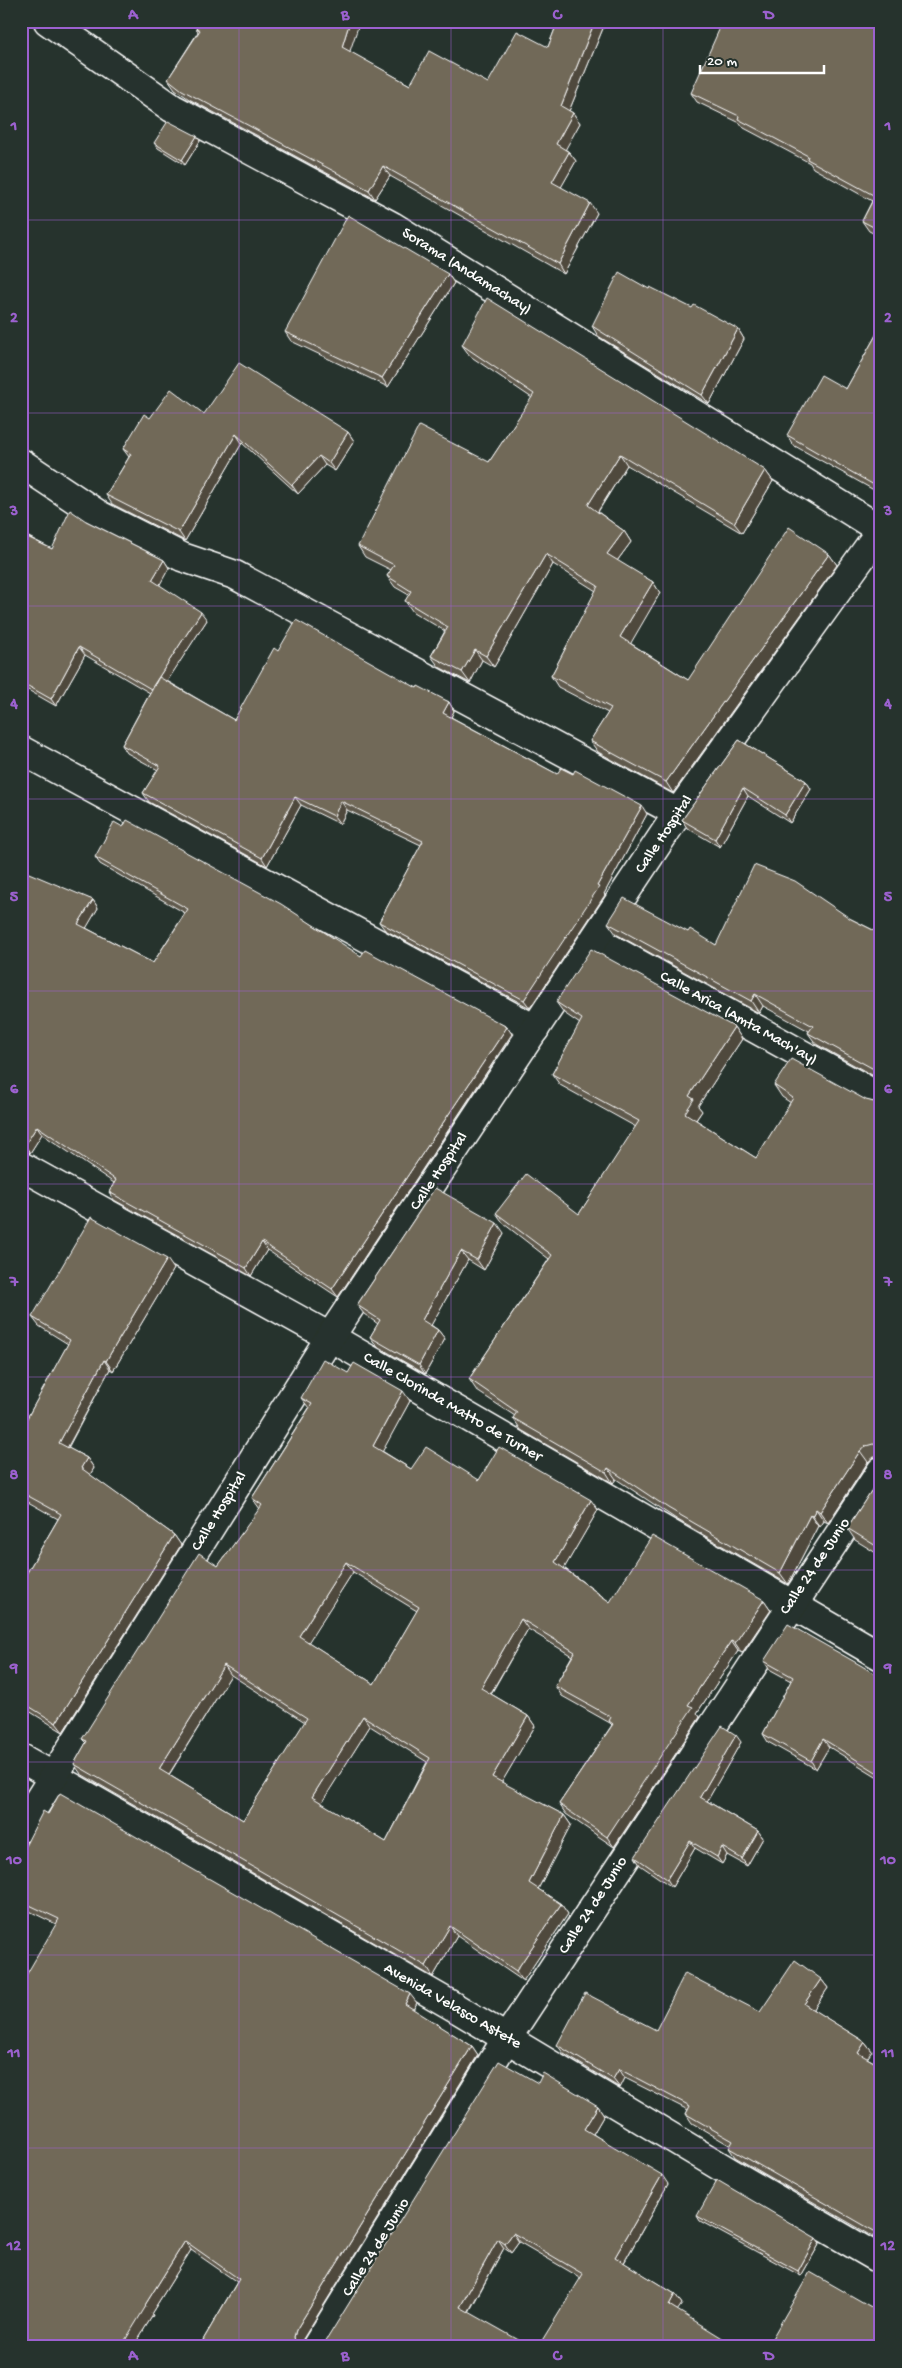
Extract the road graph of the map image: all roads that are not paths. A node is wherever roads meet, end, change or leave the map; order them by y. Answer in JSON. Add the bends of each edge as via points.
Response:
{"nodes":[{"id":1,"x":48,"y":21,"type":"edge"},
{"id":2,"x":21,"y":463,"type":"edge"},
{"id":3,"x":881,"y":530,"type":"edge"},
{"id":4,"x":21,"y":750,"type":"edge"},
{"id":5,"x":678,"y":813,"type":"junction"},
{"id":6,"x":595,"y":940,"type":"junction"},
{"id":7,"x":535,"y":1029,"type":"junction"},
{"id":8,"x":881,"y":1098,"type":"edge"},
{"id":9,"x":21,"y":1166,"type":"edge"},
{"id":10,"x":330,"y":1338,"type":"junction"},
{"id":11,"x":881,"y":1471,"type":"edge"},
{"id":12,"x":791,"y":1605,"type":"junction"},
{"id":13,"x":881,"y":1656,"type":"edge"},
{"id":14,"x":21,"y":1758,"type":"edge"},
{"id":15,"x":54,"y":1777,"type":"junction"},
{"id":16,"x":21,"y":1828,"type":"edge"},
{"id":17,"x":506,"y":2038,"type":"junction"},
{"id":18,"x":881,"y":2260,"type":"edge"},
{"id":19,"x":316,"y":2347,"type":"edge"}],
"edges":[{"from":1,"to":3,"type":"street","name":"Sorama (Andamachay)","via":[[172,108],[392,226]]},
{"from":2,"to":5,"type":"street","via":[[98,515],[182,557],[235,575]]},
{"from":3,"to":5,"type":"street","name":"Calle Hospital"},
{"from":4,"to":7,"type":"street"},
{"from":5,"to":6,"type":"street","name":"Calle Hospital"},
{"from":6,"to":7,"type":"street","name":"Calle Hospital"},
{"from":6,"to":8,"type":"street","name":"Calle Arica (Amta Mach'ay)"},
{"from":7,"to":10,"type":"street","name":"Calle Hospital"},
{"from":9,"to":10,"type":"street","name":"Calle Clorinda Matto de Turner"},
{"from":10,"to":12,"type":"street","name":"Calle Clorinda Matto de Turner"},
{"from":10,"to":15,"type":"street","name":"Calle Hospital"},
{"from":11,"to":12,"type":"street","name":"Calle 24 de Junio"},
{"from":12,"to":13,"type":"street","name":"Calle Clorinda Matto de Turner"},
{"from":12,"to":17,"type":"street","name":"Calle 24 de Junio"},
{"from":14,"to":15,"type":"street","name":"Avenida Velasco Astete"},
{"from":15,"to":16,"type":"street","name":"Calle Hospital"},
{"from":15,"to":17,"type":"street","name":"Avenida Velasco Astete"},
{"from":17,"to":18,"type":"street","name":"Avenida Velasco Astete"},
{"from":17,"to":19,"type":"street","name":"Calle 24 de Junio"}]}
